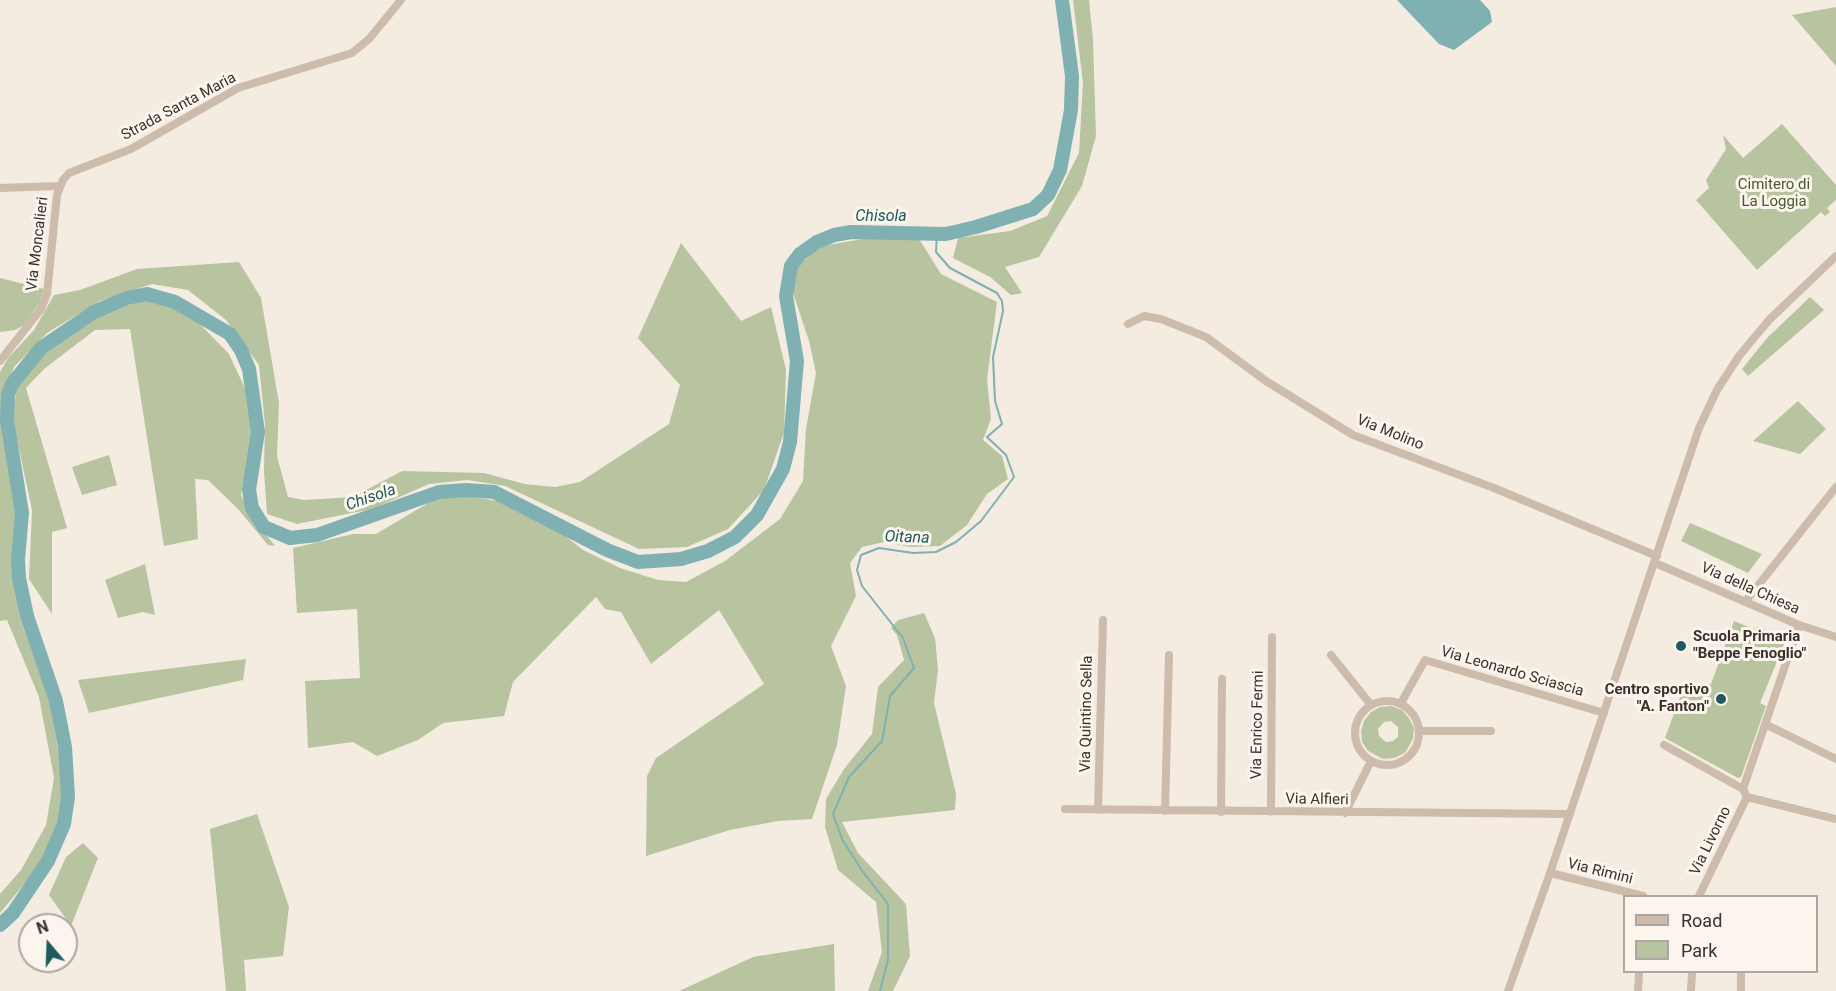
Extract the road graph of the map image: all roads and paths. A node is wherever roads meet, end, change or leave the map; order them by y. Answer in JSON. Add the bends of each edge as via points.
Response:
{"nodes":[{"id":1,"x":401,"y":0,"type":"edge"},
{"id":2,"x":59,"y":186,"type":"junction"},
{"id":3,"x":0,"y":189,"type":"edge"},
{"id":4,"x":1836,"y":256,"type":"edge"},
{"id":5,"x":1829,"y":263,"type":"junction"},
{"id":6,"x":1836,"y":271,"type":"edge"},
{"id":7,"x":1128,"y":324,"type":"dead end"},
{"id":8,"x":0,"y":362,"type":"edge"},
{"id":9,"x":1836,"y":487,"type":"edge"},
{"id":10,"x":1656,"y":559,"type":"junction"},
{"id":11,"x":1745,"y":602,"type":"junction"},
{"id":12,"x":1103,"y":620,"type":"dead end"},
{"id":13,"x":1799,"y":625,"type":"junction"},
{"id":14,"x":1272,"y":637,"type":"dead end"},
{"id":15,"x":1836,"y":637,"type":"edge"},
{"id":16,"x":1169,"y":655,"type":"dead end"},
{"id":17,"x":1331,"y":655,"type":"dead end"},
{"id":18,"x":1222,"y":679,"type":"dead end"},
{"id":19,"x":1401,"y":704,"type":"junction"},
{"id":20,"x":1371,"y":705,"type":"junction"},
{"id":21,"x":1605,"y":713,"type":"junction"},
{"id":22,"x":1765,"y":724,"type":"junction"},
{"id":23,"x":1419,"y":731,"type":"junction"},
{"id":24,"x":1491,"y":731,"type":"dead end"},
{"id":25,"x":1664,"y":745,"type":"dead end"},
{"id":26,"x":1836,"y":759,"type":"edge"},
{"id":27,"x":1371,"y":762,"type":"junction"},
{"id":28,"x":1743,"y":789,"type":"junction"},
{"id":29,"x":1747,"y":797,"type":"junction"},
{"id":30,"x":1065,"y":809,"type":"dead end"},
{"id":31,"x":1098,"y":810,"type":"junction"},
{"id":32,"x":1165,"y":811,"type":"junction"},
{"id":33,"x":1221,"y":812,"type":"junction"},
{"id":34,"x":1270,"y":812,"type":"junction"},
{"id":35,"x":1345,"y":813,"type":"junction"},
{"id":36,"x":1570,"y":814,"type":"junction"},
{"id":37,"x":1836,"y":819,"type":"edge"},
{"id":38,"x":1551,"y":873,"type":"junction"},
{"id":39,"x":1638,"y":895,"type":"edge"},
{"id":40,"x":1700,"y":895,"type":"edge"},
{"id":41,"x":1639,"y":973,"type":"edge"},
{"id":42,"x":1692,"y":973,"type":"edge"},
{"id":43,"x":1741,"y":973,"type":"edge"},
{"id":44,"x":1508,"y":991,"type":"edge"},
{"id":45,"x":1638,"y":991,"type":"edge"},
{"id":46,"x":1691,"y":991,"type":"edge"},
{"id":47,"x":1741,"y":991,"type":"edge"}],
"edges":[{"from":1,"to":2,"type":"street","name":"Strada Santa Maria","via":[[352,53],[238,88],[132,149],[77,168]]},
{"from":2,"to":3,"type":"street"},
{"from":2,"to":8,"type":"street","name":"Via Moncalieri","via":[[47,294],[33,322]]},
{"from":4,"to":5,"type":"street"},
{"from":5,"to":6,"type":"street"},
{"from":5,"to":10,"type":"street","via":[[1769,320],[1717,390],[1679,482]]},
{"from":7,"to":10,"type":"street","name":"Via Molino","via":[[1144,316],[1199,334],[1353,435],[1494,488]]},
{"from":9,"to":11,"type":"street"},
{"from":10,"to":11,"type":"street","name":"Via della Chiesa"},
{"from":10,"to":21,"type":"street"},
{"from":11,"to":13,"type":"street","name":"Via della Chiesa"},
{"from":12,"to":31,"type":"street","name":"Via Quintino Sella"},
{"from":13,"to":15,"type":"street","name":"Via della Chiesa"},
{"from":13,"to":22,"type":"street"},
{"from":14,"to":34,"type":"street","name":"Via Enrico Fermi"},
{"from":16,"to":32,"type":"street"},
{"from":17,"to":20,"type":"street"},
{"from":18,"to":33,"type":"street"},
{"from":19,"to":20,"type":"street","via":[[1388,701]]},
{"from":19,"to":21,"type":"street","name":"Via Leonardo Sciascia","via":[[1425,660]]},
{"from":19,"to":23,"type":"street","via":[[1414,716]]},
{"from":20,"to":27,"type":"street","via":[[1355,729],[1358,748]]},
{"from":21,"to":36,"type":"street"},
{"from":22,"to":26,"type":"street"},
{"from":22,"to":28,"type":"street"},
{"from":23,"to":24,"type":"street"},
{"from":23,"to":27,"type":"street","via":[[1416,747],[1402,762]]},
{"from":25,"to":28,"type":"street"},
{"from":27,"to":35,"type":"street"},
{"from":28,"to":29,"type":"street"},
{"from":29,"to":37,"type":"street"},
{"from":29,"to":40,"type":"street","name":"Via Livorno"},
{"from":30,"to":31,"type":"street","name":"Via Alfieri"},
{"from":31,"to":32,"type":"street","name":"Via Alfieri"},
{"from":32,"to":33,"type":"street","name":"Via Alfieri"},
{"from":33,"to":34,"type":"street","name":"Via Alfieri"},
{"from":34,"to":35,"type":"street","name":"Via Alfieri"},
{"from":35,"to":36,"type":"street","name":"Via Alfieri"},
{"from":36,"to":38,"type":"street"},
{"from":38,"to":39,"type":"street","name":"Via Rimini"},
{"from":38,"to":44,"type":"street"},
{"from":41,"to":45,"type":"street"},
{"from":42,"to":46,"type":"street"},
{"from":43,"to":47,"type":"street"}]}
